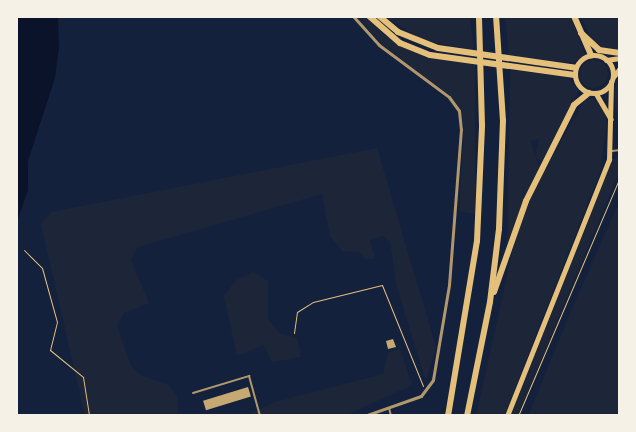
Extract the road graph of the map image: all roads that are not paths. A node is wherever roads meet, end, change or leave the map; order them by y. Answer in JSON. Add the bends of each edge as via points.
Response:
{"nodes":[{"id":1,"x":353,"y":16,"type":"edge"},
{"id":2,"x":369,"y":16,"type":"edge"},
{"id":3,"x":379,"y":16,"type":"edge"},
{"id":4,"x":479,"y":16,"type":"edge"},
{"id":5,"x":496,"y":16,"type":"edge"},
{"id":6,"x":574,"y":16,"type":"edge"},
{"id":7,"x":581,"y":33,"type":"junction"},
{"id":8,"x":620,"y":53,"type":"edge"},
{"id":9,"x":591,"y":55,"type":"junction"},
{"id":10,"x":620,"y":58,"type":"edge"},
{"id":11,"x":606,"y":59,"type":"junction"},
{"id":12,"x":620,"y":68,"type":"edge"},
{"id":13,"x":575,"y":71,"type":"junction"},
{"id":14,"x":612,"y":80,"type":"junction"},
{"id":15,"x":593,"y":93,"type":"junction"},
{"id":16,"x":612,"y":120,"type":"junction"},
{"id":17,"x":620,"y":150,"type":"edge"},
{"id":18,"x":612,"y":151,"type":"junction"},
{"id":19,"x":490,"y":302,"type":"junction"},
{"id":20,"x":193,"y":393,"type":"dead end"},
{"id":21,"x":389,"y":408,"type":"junction"},
{"id":22,"x":260,"y":416,"type":"edge"},
{"id":23,"x":364,"y":416,"type":"edge"},
{"id":24,"x":391,"y":416,"type":"edge"},
{"id":25,"x":448,"y":416,"type":"edge"},
{"id":26,"x":467,"y":416,"type":"edge"},
{"id":27,"x":507,"y":416,"type":"edge"}],
"edges":[{"from":1,"to":21,"type":"street","via":[[379,44],[454,103],[460,118],[461,158],[442,344],[433,380],[424,394]]},
{"from":2,"to":13,"type":"highway","via":[[416,51],[525,70]]},
{"from":3,"to":13,"type":"highway","via":[[421,44]]},
{"from":4,"to":25,"type":"highway","via":[[482,125],[478,241]]},
{"from":5,"to":19,"type":"highway","via":[[502,167]]},
{"from":6,"to":7,"type":"highway"},
{"from":7,"to":8,"type":"highway","via":[[600,50]]},
{"from":7,"to":9,"type":"highway"},
{"from":9,"to":11,"type":"main road"},
{"from":9,"to":13,"type":"main road"},
{"from":10,"to":11,"type":"main road"},
{"from":11,"to":14,"type":"main road"},
{"from":12,"to":14,"type":"main road"},
{"from":13,"to":15,"type":"main road","via":[[580,88]]},
{"from":14,"to":15,"type":"main road"},
{"from":14,"to":16,"type":"main road"},
{"from":15,"to":16,"type":"main road"},
{"from":15,"to":19,"type":"highway","via":[[574,105],[526,201]]},
{"from":16,"to":18,"type":"main road"},
{"from":17,"to":18,"type":"lane"},
{"from":18,"to":27,"type":"main road"},
{"from":19,"to":26,"type":"highway"},
{"from":20,"to":22,"type":"lane","via":[[249,376]]},
{"from":21,"to":23,"type":"street"},
{"from":21,"to":24,"type":"lane"}]}
